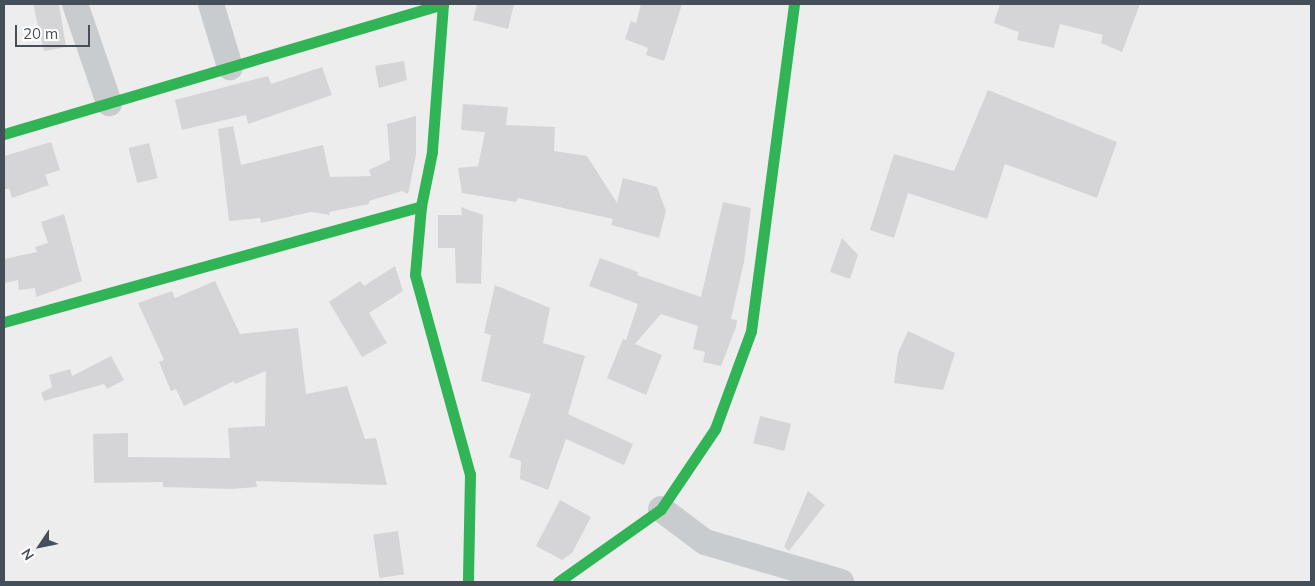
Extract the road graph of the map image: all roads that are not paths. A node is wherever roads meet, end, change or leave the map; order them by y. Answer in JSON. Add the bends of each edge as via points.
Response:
{"nodes":[{"id":1,"x":75,"y":4,"type":"edge"},
{"id":2,"x":211,"y":4,"type":"edge"},
{"id":3,"x":443,"y":4,"type":"edge"},
{"id":4,"x":794,"y":4,"type":"edge"},
{"id":5,"x":230,"y":67,"type":"junction"},
{"id":6,"x":109,"y":103,"type":"junction"},
{"id":7,"x":4,"y":134,"type":"edge"},
{"id":8,"x":421,"y":206,"type":"junction"},
{"id":9,"x":4,"y":322,"type":"edge"},
{"id":10,"x":661,"y":509,"type":"junction"},
{"id":11,"x":468,"y":582,"type":"edge"},
{"id":12,"x":558,"y":582,"type":"edge"},
{"id":13,"x":841,"y":582,"type":"edge"}],
"edges":[{"from":1,"to":6,"type":"street"},
{"from":2,"to":5,"type":"street"},
{"from":3,"to":5,"type":"street"},
{"from":3,"to":8,"type":"street","via":[[432,152]]},
{"from":4,"to":10,"type":"street","via":[[751,331],[715,429]]},
{"from":5,"to":6,"type":"street"},
{"from":6,"to":7,"type":"street"},
{"from":8,"to":9,"type":"street"},
{"from":8,"to":11,"type":"street","via":[[415,276],[470,474]]},
{"from":10,"to":12,"type":"street"},
{"from":10,"to":13,"type":"street","via":[[705,542]]}]}
